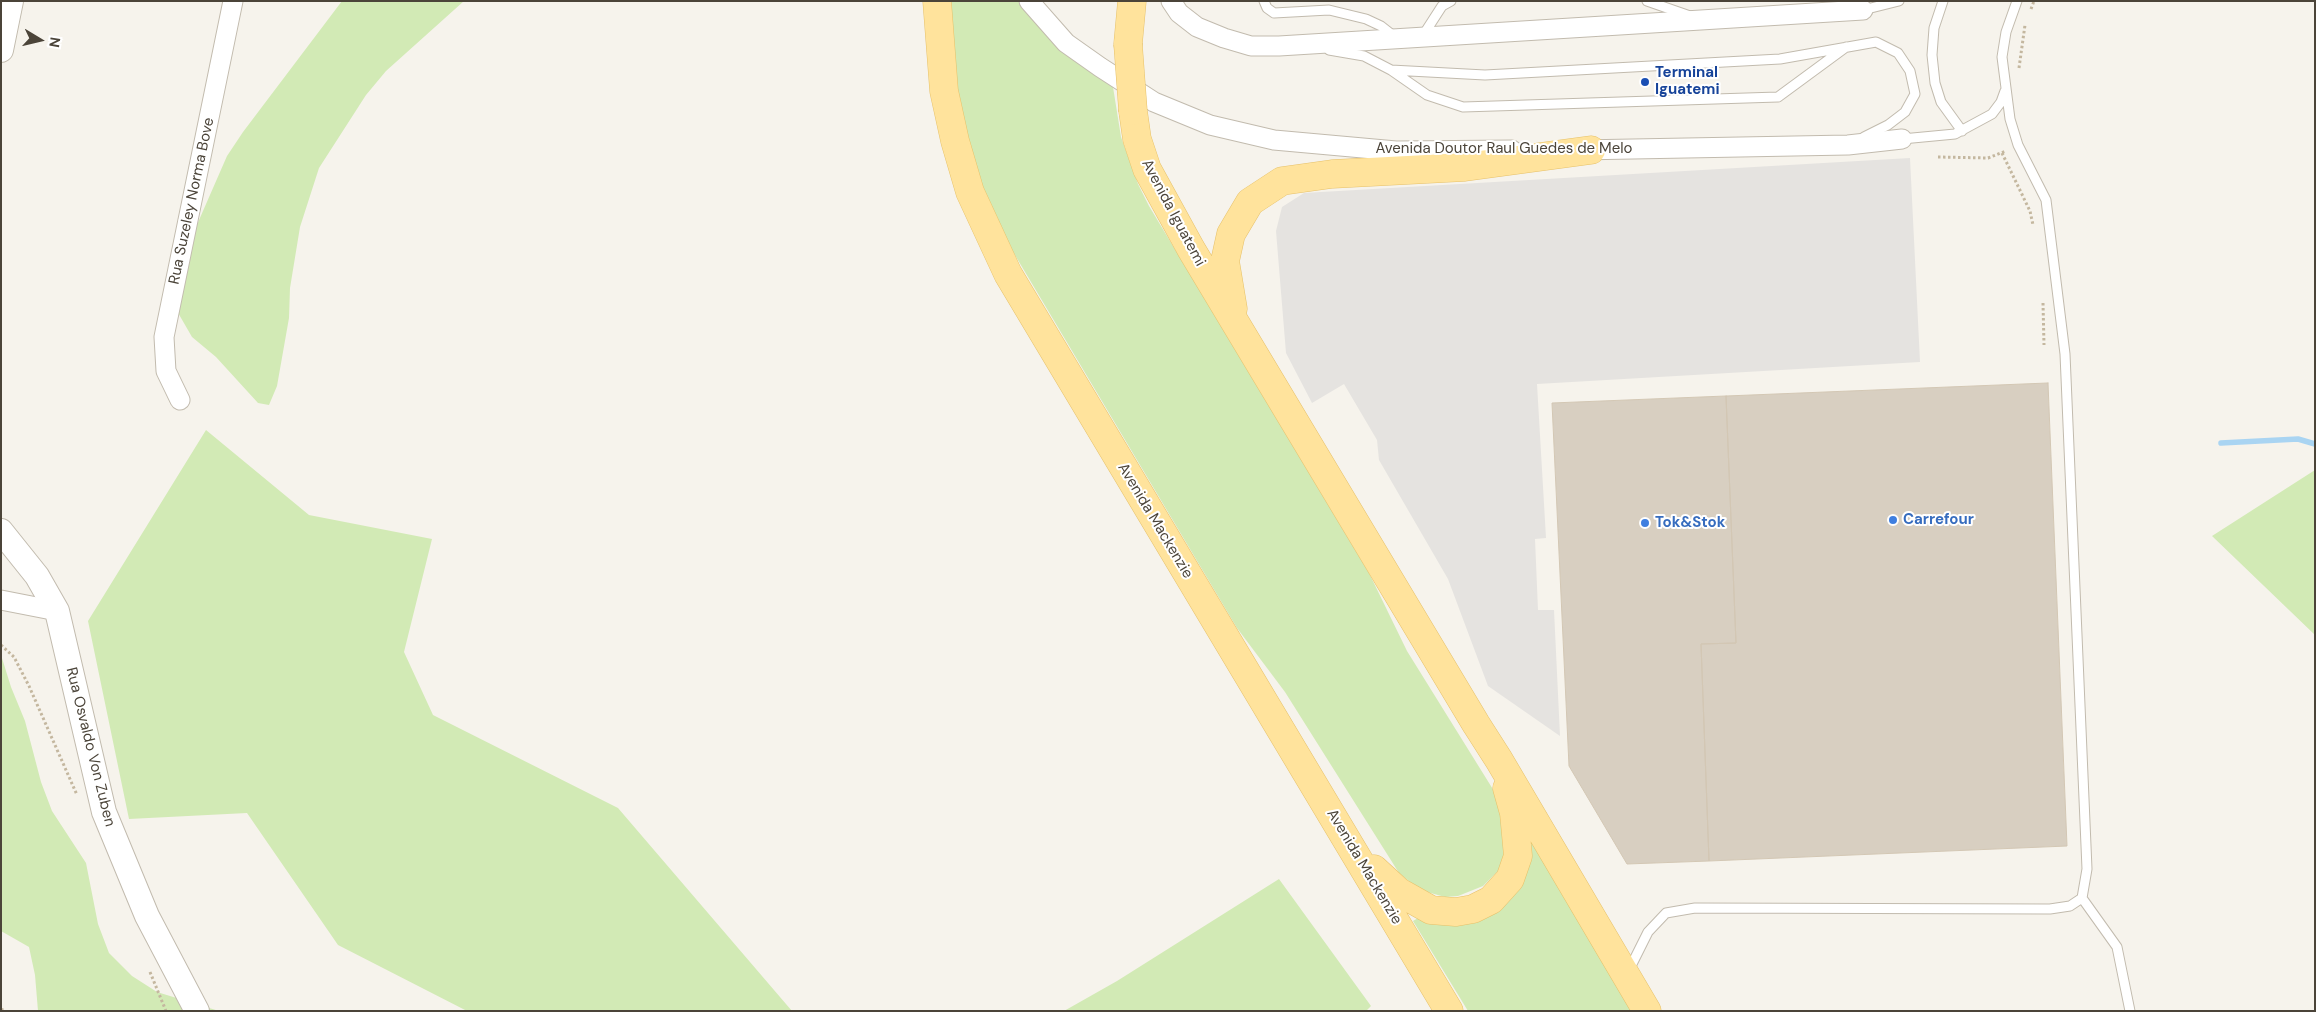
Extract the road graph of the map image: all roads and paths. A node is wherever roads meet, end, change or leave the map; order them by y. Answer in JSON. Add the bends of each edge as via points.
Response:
{"nodes":[{"id":1,"x":11,"y":1,"type":"edge"},
{"id":2,"x":233,"y":1,"type":"edge"},
{"id":3,"x":937,"y":1,"type":"edge"},
{"id":4,"x":1030,"y":1,"type":"edge"},
{"id":5,"x":1132,"y":1,"type":"edge"},
{"id":6,"x":1171,"y":1,"type":"edge"},
{"id":7,"x":1264,"y":1,"type":"edge"},
{"id":8,"x":1451,"y":1,"type":"edge"},
{"id":9,"x":1648,"y":1,"type":"edge"},
{"id":10,"x":1899,"y":1,"type":"edge"},
{"id":11,"x":1943,"y":1,"type":"edge"},
{"id":12,"x":2034,"y":1,"type":"edge"},
{"id":13,"x":2017,"y":2,"type":"edge"},
{"id":14,"x":1863,"y":10,"type":"joint"},
{"id":15,"x":2028,"y":15,"type":"dead end"},
{"id":16,"x":1702,"y":20,"type":"junction"},
{"id":17,"x":2026,"y":22,"type":"dead end"},
{"id":18,"x":1422,"y":37,"type":"junction"},
{"id":19,"x":1397,"y":39,"type":"junction"},
{"id":20,"x":1304,"y":45,"type":"junction"},
{"id":21,"x":1848,"y":46,"type":"junction"},
{"id":22,"x":1,"y":50,"type":"edge"},
{"id":23,"x":1391,"y":70,"type":"junction"},
{"id":24,"x":2019,"y":73,"type":"dead end"},
{"id":25,"x":2006,"y":89,"type":"junction"},
{"id":26,"x":1962,"y":131,"type":"junction"},
{"id":27,"x":1902,"y":139,"type":"joint"},
{"id":28,"x":2018,"y":144,"type":"junction"},
{"id":29,"x":1848,"y":145,"type":"junction"},
{"id":30,"x":1591,"y":150,"type":"junction"},
{"id":31,"x":2002,"y":153,"type":"junction"},
{"id":32,"x":1938,"y":157,"type":"dead end"},
{"id":33,"x":2035,"y":232,"type":"dead end"},
{"id":34,"x":2043,"y":294,"type":"dead end"},
{"id":35,"x":1236,"y":328,"type":"junction"},
{"id":36,"x":2044,"y":345,"type":"dead end"},
{"id":37,"x":180,"y":400,"type":"dead end"},
{"id":38,"x":1,"y":531,"type":"edge"},
{"id":39,"x":1,"y":600,"type":"edge"},
{"id":40,"x":57,"y":612,"type":"junction"},
{"id":41,"x":1499,"y":760,"type":"junction"},
{"id":42,"x":1356,"y":853,"type":"junction"},
{"id":43,"x":2082,"y":898,"type":"junction"},
{"id":44,"x":1627,"y":976,"type":"junction"},
{"id":45,"x":1,"y":1008,"type":"edge"},
{"id":46,"x":5,"y":1011,"type":"edge"},
{"id":47,"x":197,"y":1011,"type":"edge"},
{"id":48,"x":1449,"y":1011,"type":"edge"},
{"id":49,"x":1647,"y":1011,"type":"edge"},
{"id":50,"x":2130,"y":1011,"type":"edge"}],
"edges":[{"from":1,"to":22,"type":"street"},
{"from":2,"to":37,"type":"street","name":"Rua Suzeley Norma Bove","via":[[164,337],[166,371]]},
{"from":3,"to":42,"type":"main road","name":"Avenida Mackenzie","via":[[944,91],[955,141],[970,192],[1008,274]]},
{"from":4,"to":30,"type":"street","name":"Avenida Doutor Raul Guedes de Melo","via":[[1066,43],[1100,67],[1154,102],[1210,125],[1274,140],[1396,151]]},
{"from":5,"to":35,"type":"main road","name":"Avenida Iguatemi","bridge":true,"via":[[1128,44],[1137,139],[1147,169]]},
{"from":6,"to":20,"type":"street","via":[[1179,13],[1198,27],[1224,38],[1251,46]]},
{"from":7,"to":19,"type":"lane","via":[[1274,13],[1328,10],[1366,19]]},
{"from":8,"to":18,"type":"lane","via":[[1442,6]]},
{"from":9,"to":16,"type":"lane"},
{"from":10,"to":14,"type":"lane"},
{"from":11,"to":26,"type":"lane","via":[[1934,28],[1935,83],[1941,102]]},
{"from":12,"to":15,"type":"path"},
{"from":13,"to":25,"type":"lane","via":[[2006,32],[2002,56]]},
{"from":14,"to":16,"type":"street"},
{"from":16,"to":18,"type":"street"},
{"from":17,"to":24,"type":"path"},
{"from":18,"to":19,"type":"street"},
{"from":19,"to":20,"type":"street"},
{"from":20,"to":23,"type":"lane","via":[[1364,56]]},
{"from":21,"to":23,"type":"lane","via":[[1780,59],[1485,75]]},
{"from":21,"to":23,"type":"lane","via":[[1778,98],[1463,107],[1427,96]]},
{"from":21,"to":29,"type":"lane","via":[[1876,42],[1898,53],[1910,71],[1915,94],[1904,112],[1888,126]]},
{"from":25,"to":26,"type":"lane","via":[[2002,102],[1992,114]]},
{"from":25,"to":28,"type":"lane"},
{"from":26,"to":27,"type":"lane"},
{"from":27,"to":29,"type":"street","name":"Avenida Doutor Raul Guedes de Melo"},
{"from":28,"to":31,"type":"path"},
{"from":28,"to":43,"type":"lane","via":[[2046,200],[2066,354],[2087,869]]},
{"from":29,"to":30,"type":"street","name":"Avenida Doutor Raul Guedes de Melo"},
{"from":30,"to":35,"type":"main road","via":[[1465,166],[1332,174],[1282,181],[1250,202],[1231,234],[1225,261]]},
{"from":31,"to":32,"type":"path","via":[[1976,159]]},
{"from":31,"to":33,"type":"path","via":[[2030,211]]},
{"from":34,"to":36,"type":"path"},
{"from":35,"to":41,"type":"main road"},
{"from":38,"to":40,"type":"street","name":"Rua Osvaldo Von Zuben","via":[[37,576]]},
{"from":39,"to":40,"type":"street"},
{"from":40,"to":47,"type":"street","name":"Rua Osvaldo Von Zuben","via":[[104,812],[146,916]]},
{"from":41,"to":42,"type":"main road","via":[[1514,813],[1518,856],[1510,879],[1491,900],[1473,909],[1456,912],[1431,910],[1399,892]]},
{"from":41,"to":44,"type":"main road"},
{"from":42,"to":48,"type":"main road","name":"Avenida Mackenzie"},
{"from":43,"to":44,"type":"lane","via":[[2070,906],[2050,909],[1695,908],[1666,913],[1648,932]]},
{"from":43,"to":50,"type":"lane","via":[[2117,947]]},
{"from":44,"to":49,"type":"main road"},
{"from":45,"to":46,"type":"path"}]}
